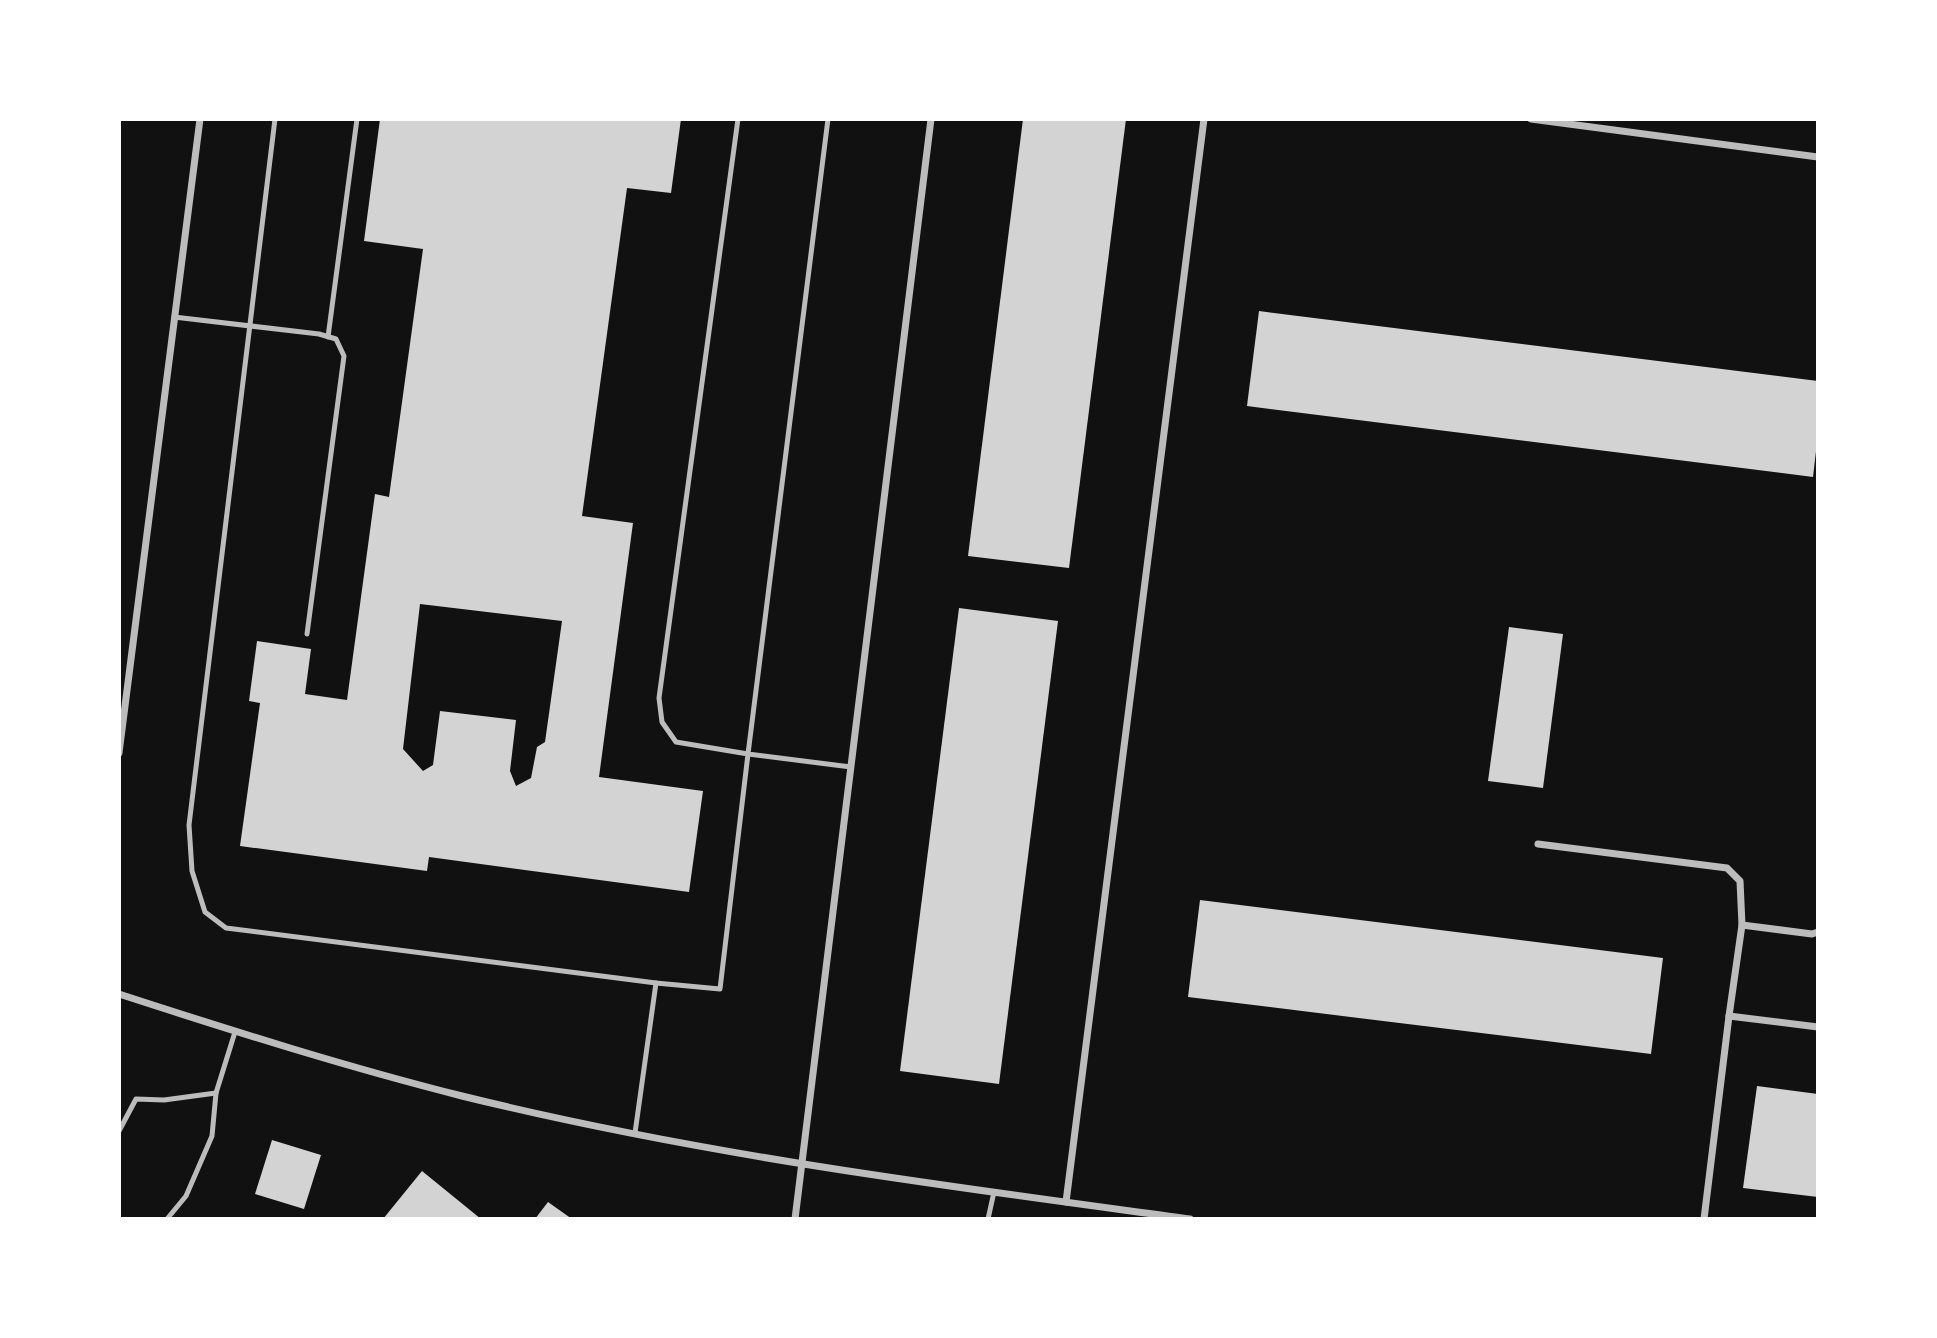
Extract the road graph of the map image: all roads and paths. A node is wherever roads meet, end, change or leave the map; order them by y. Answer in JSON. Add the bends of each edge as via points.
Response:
{"nodes":[{"id":1,"x":200,"y":119,"type":"edge"},
{"id":2,"x":275,"y":119,"type":"edge"},
{"id":3,"x":357,"y":119,"type":"edge"},
{"id":4,"x":738,"y":119,"type":"edge"},
{"id":5,"x":828,"y":119,"type":"edge"},
{"id":6,"x":931,"y":119,"type":"edge"},
{"id":7,"x":1205,"y":119,"type":"edge"},
{"id":8,"x":1531,"y":119,"type":"edge"},
{"id":9,"x":1818,"y":158,"type":"edge"},
{"id":10,"x":174,"y":317,"type":"junction"},
{"id":11,"x":250,"y":327,"type":"junction"},
{"id":12,"x":328,"y":337,"type":"junction"},
{"id":13,"x":307,"y":634,"type":"dead end"},
{"id":14,"x":119,"y":753,"type":"edge"},
{"id":15,"x":748,"y":754,"type":"junction"},
{"id":16,"x":851,"y":767,"type":"junction"},
{"id":17,"x":1538,"y":844,"type":"dead end"},
{"id":18,"x":1742,"y":925,"type":"junction"},
{"id":19,"x":1818,"y":932,"type":"edge"},
{"id":20,"x":656,"y":983,"type":"junction"},
{"id":21,"x":119,"y":994,"type":"edge"},
{"id":22,"x":1729,"y":1016,"type":"junction"},
{"id":23,"x":1818,"y":1027,"type":"edge"},
{"id":24,"x":235,"y":1032,"type":"junction"},
{"id":25,"x":216,"y":1093,"type":"junction"},
{"id":26,"x":119,"y":1131,"type":"edge"},
{"id":27,"x":635,"y":1133,"type":"junction"},
{"id":28,"x":802,"y":1164,"type":"junction"},
{"id":29,"x":994,"y":1192,"type":"junction"},
{"id":30,"x":1066,"y":1202,"type":"junction"},
{"id":31,"x":167,"y":1219,"type":"edge"},
{"id":32,"x":795,"y":1219,"type":"edge"},
{"id":33,"x":988,"y":1219,"type":"edge"},
{"id":34,"x":1190,"y":1219,"type":"edge"},
{"id":35,"x":1704,"y":1219,"type":"edge"}],
"edges":[{"from":1,"to":10,"type":"street"},
{"from":2,"to":11,"type":"lane"},
{"from":3,"to":12,"type":"lane"},
{"from":4,"to":15,"type":"lane","via":[[659,698],[662,722],[676,742]]},
{"from":5,"to":15,"type":"lane"},
{"from":6,"to":16,"type":"street"},
{"from":7,"to":30,"type":"street"},
{"from":8,"to":9,"type":"street"},
{"from":10,"to":11,"type":"lane"},
{"from":10,"to":14,"type":"street"},
{"from":11,"to":12,"type":"lane"},
{"from":11,"to":20,"type":"lane","via":[[189,825],[192,871],[205,912],[226,928]]},
{"from":12,"to":13,"type":"lane","via":[[336,339],[344,356]]},
{"from":15,"to":16,"type":"lane"},
{"from":15,"to":20,"type":"lane","via":[[720,989]]},
{"from":16,"to":28,"type":"street"},
{"from":17,"to":18,"type":"street","via":[[1727,868],[1740,881]]},
{"from":18,"to":19,"type":"street"},
{"from":18,"to":22,"type":"street"},
{"from":20,"to":27,"type":"lane"},
{"from":21,"to":24,"type":"street"},
{"from":22,"to":23,"type":"street"},
{"from":22,"to":35,"type":"street"},
{"from":24,"to":25,"type":"lane"},
{"from":24,"to":27,"type":"street","via":[[463,1096]]},
{"from":25,"to":26,"type":"lane","via":[[136,1099]]},
{"from":25,"to":31,"type":"lane","via":[[212,1136],[186,1196]]},
{"from":27,"to":28,"type":"street"},
{"from":28,"to":29,"type":"street"},
{"from":28,"to":32,"type":"street"},
{"from":29,"to":30,"type":"street"},
{"from":29,"to":33,"type":"lane"},
{"from":30,"to":34,"type":"street"}]}
